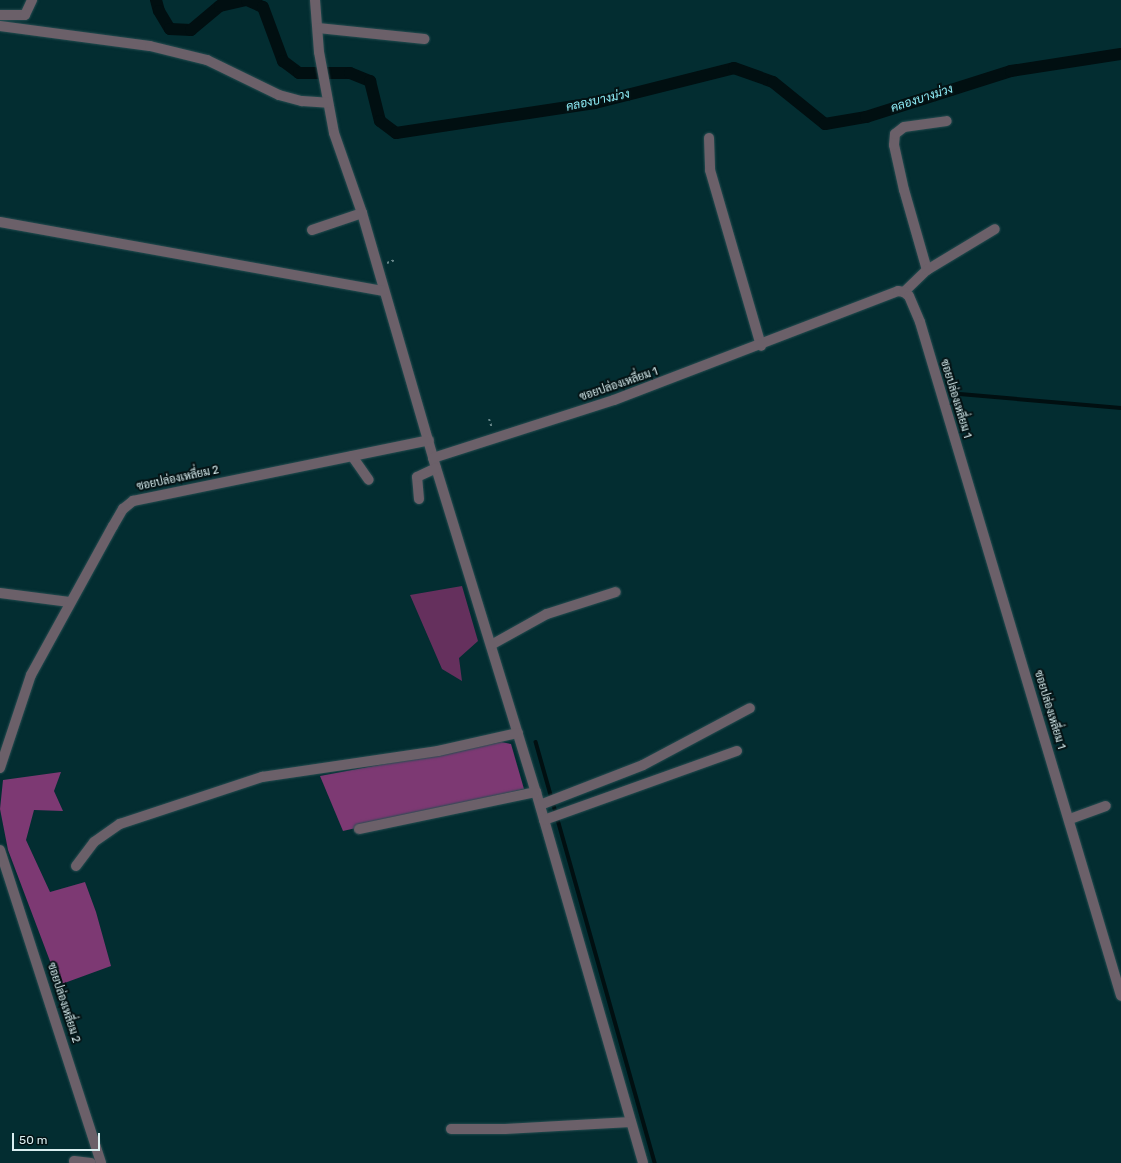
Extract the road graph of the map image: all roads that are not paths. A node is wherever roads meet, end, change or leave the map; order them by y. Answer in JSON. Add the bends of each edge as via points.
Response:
{"nodes":[{"id":1,"x":32,"y":0,"type":"edge"},
{"id":2,"x":315,"y":0,"type":"edge"},
{"id":3,"x":0,"y":15,"type":"edge"},
{"id":4,"x":0,"y":26,"type":"edge"},
{"id":5,"x":318,"y":28,"type":"junction"},
{"id":6,"x":424,"y":40,"type":"dead end"},
{"id":7,"x":328,"y":103,"type":"junction"},
{"id":8,"x":947,"y":121,"type":"dead end"},
{"id":9,"x":709,"y":138,"type":"dead end"},
{"id":10,"x":362,"y":213,"type":"junction"},
{"id":11,"x":0,"y":222,"type":"edge"},
{"id":12,"x":995,"y":229,"type":"dead end"},
{"id":13,"x":312,"y":230,"type":"dead end"},
{"id":14,"x":927,"y":270,"type":"junction"},
{"id":15,"x":384,"y":291,"type":"junction"},
{"id":16,"x":904,"y":292,"type":"junction"},
{"id":17,"x":761,"y":346,"type":"junction"},
{"id":18,"x":429,"y":440,"type":"junction"},
{"id":19,"x":352,"y":456,"type":"junction"},
{"id":20,"x":433,"y":458,"type":"junction"},
{"id":21,"x":436,"y":468,"type":"junction"},
{"id":22,"x":369,"y":480,"type":"dead end"},
{"id":23,"x":419,"y":499,"type":"dead end"},
{"id":24,"x":616,"y":592,"type":"dead end"},
{"id":25,"x":0,"y":593,"type":"edge"},
{"id":26,"x":69,"y":602,"type":"junction"},
{"id":27,"x":491,"y":645,"type":"junction"},
{"id":28,"x":750,"y":708,"type":"dead end"},
{"id":29,"x":518,"y":733,"type":"junction"},
{"id":30,"x":738,"y":751,"type":"dead end"},
{"id":31,"x":0,"y":768,"type":"edge"},
{"id":32,"x":536,"y":792,"type":"junction"},
{"id":33,"x":540,"y":805,"type":"junction"},
{"id":34,"x":1106,"y":806,"type":"dead end"},
{"id":35,"x":1070,"y":819,"type":"junction"},
{"id":36,"x":544,"y":820,"type":"junction"},
{"id":37,"x":359,"y":829,"type":"dead end"},
{"id":38,"x":0,"y":850,"type":"edge"},
{"id":39,"x":76,"y":866,"type":"dead end"},
{"id":40,"x":1121,"y":996,"type":"edge"},
{"id":41,"x":631,"y":1122,"type":"junction"},
{"id":42,"x":451,"y":1129,"type":"dead end"},
{"id":43,"x":74,"y":1161,"type":"dead end"},
{"id":44,"x":96,"y":1163,"type":"edge"},
{"id":45,"x":643,"y":1163,"type":"edge"}],
"edges":[{"from":1,"to":3,"type":"street","via":[[25,15]]},
{"from":2,"to":5,"type":"street"},
{"from":4,"to":7,"type":"street","via":[[150,46],[206,60],[279,95],[302,101]]},
{"from":5,"to":6,"type":"street"},
{"from":5,"to":7,"type":"street","via":[[319,52]]},
{"from":7,"to":10,"type":"street","via":[[334,133]]},
{"from":8,"to":14,"type":"street","via":[[909,125],[897,130],[895,134],[894,145],[904,190]]},
{"from":9,"to":17,"type":"street","via":[[710,170]]},
{"from":10,"to":13,"type":"street"},
{"from":10,"to":15,"type":"street"},
{"from":11,"to":15,"type":"street"},
{"from":12,"to":14,"type":"street"},
{"from":14,"to":16,"type":"street"},
{"from":15,"to":18,"type":"street"},
{"from":16,"to":17,"type":"street","name":"ซอยปล่องเหลี่ยม 1","via":[[898,291]]},
{"from":16,"to":35,"type":"street","name":"ซอยปล่องเหลี่ยม 1","via":[[909,296],[920,322]]},
{"from":17,"to":20,"type":"street","name":"ซอยปล่องเหลี่ยม 1","via":[[614,400]]},
{"from":18,"to":19,"type":"street","name":"ซอยปล่องเหลี่ยม 2"},
{"from":18,"to":20,"type":"street"},
{"from":19,"to":22,"type":"street"},
{"from":19,"to":26,"type":"street","name":"ซอยปล่องเหลี่ยม 2","via":[[133,501],[123,509]]},
{"from":20,"to":21,"type":"street"},
{"from":21,"to":23,"type":"street","via":[[417,477]]},
{"from":21,"to":27,"type":"street"},
{"from":24,"to":27,"type":"street","via":[[547,614]]},
{"from":25,"to":26,"type":"street"},
{"from":26,"to":31,"type":"street","name":"ซอยปล่องเหลี่ยม 2","via":[[31,675]]},
{"from":27,"to":29,"type":"street"},
{"from":28,"to":33,"type":"street","via":[[643,765]]},
{"from":29,"to":32,"type":"street"},
{"from":29,"to":39,"type":"street","via":[[438,751],[262,777],[120,824],[94,842]]},
{"from":30,"to":36,"type":"street"},
{"from":32,"to":33,"type":"street"},
{"from":32,"to":37,"type":"street"},
{"from":33,"to":36,"type":"street"},
{"from":34,"to":35,"type":"street"},
{"from":35,"to":40,"type":"street","name":"ซอยปล่องเหลี่ยม 1"},
{"from":36,"to":41,"type":"street"},
{"from":38,"to":44,"type":"street","name":"ซอยปล่องเหลี่ยม 2"},
{"from":41,"to":42,"type":"street","via":[[505,1129]]},
{"from":41,"to":45,"type":"street"},
{"from":43,"to":44,"type":"street"}]}
